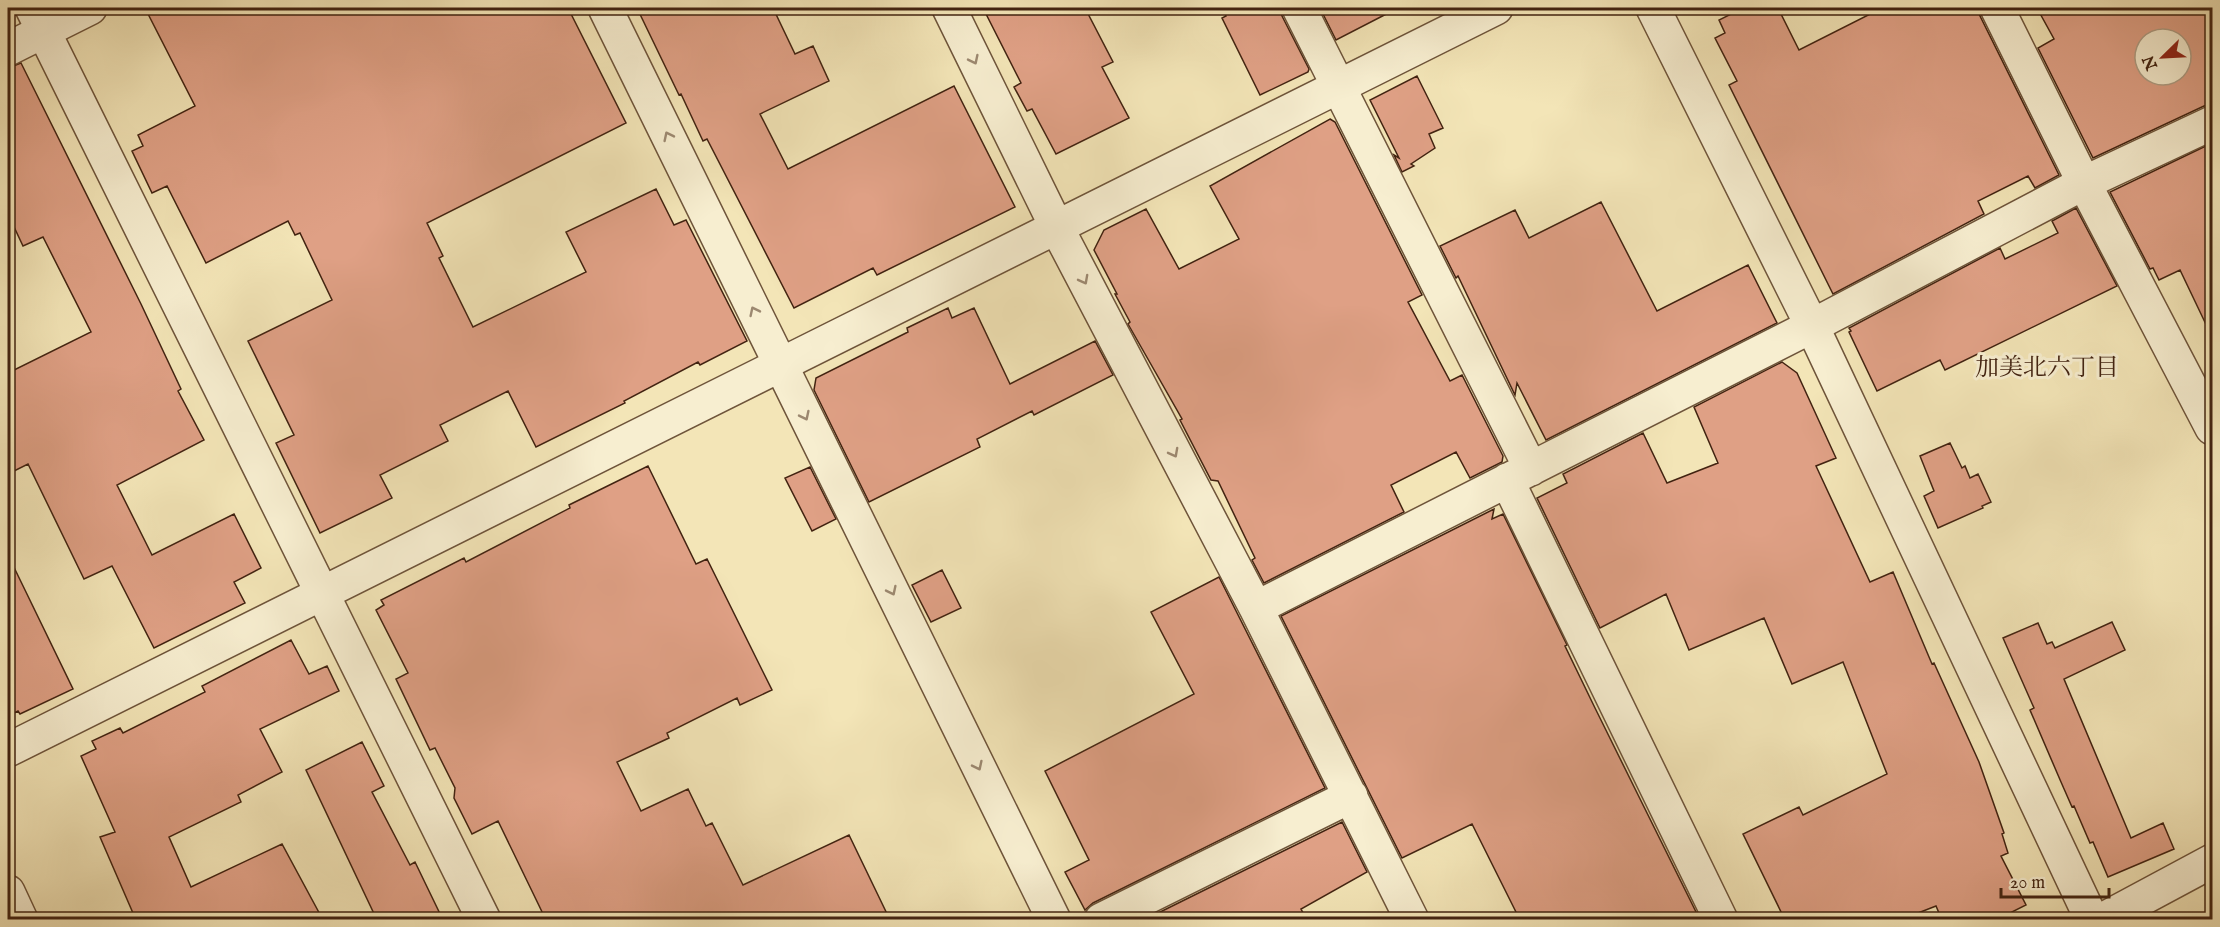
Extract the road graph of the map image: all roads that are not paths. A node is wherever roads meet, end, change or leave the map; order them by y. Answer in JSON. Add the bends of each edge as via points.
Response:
{"nodes":[{"id":1,"x":90,"y":8,"type":"edge"},
{"id":2,"x":605,"y":8,"type":"edge"},
{"id":3,"x":949,"y":8,"type":"edge"},
{"id":4,"x":1299,"y":8,"type":"edge"},
{"id":5,"x":1496,"y":8,"type":"edge"},
{"id":6,"x":1653,"y":8,"type":"edge"},
{"id":7,"x":1997,"y":8,"type":"edge"},
{"id":8,"x":38,"y":19,"type":"edge"},
{"id":9,"x":8,"y":49,"type":"edge"},
{"id":10,"x":1339,"y":87,"type":"junction"},
{"id":11,"x":2212,"y":123,"type":"edge"},
{"id":12,"x":2084,"y":183,"type":"junction"},
{"id":13,"x":1056,"y":228,"type":"junction"},
{"id":14,"x":1812,"y":326,"type":"junction"},
{"id":15,"x":779,"y":364,"type":"junction"},
{"id":16,"x":2212,"y":428,"type":"edge"},
{"id":17,"x":1519,"y":474,"type":"junction"},
{"id":18,"x":322,"y":593,"type":"junction"},
{"id":19,"x":1256,"y":608,"type":"junction"},
{"id":20,"x":8,"y":750,"type":"edge"},
{"id":21,"x":1351,"y":796,"type":"junction"},
{"id":22,"x":2212,"y":861,"type":"edge"},
{"id":23,"x":8,"y":892,"type":"edge"},
{"id":24,"x":21,"y":920,"type":"edge"},
{"id":25,"x":484,"y":920,"type":"edge"},
{"id":26,"x":1054,"y":920,"type":"edge"},
{"id":27,"x":1101,"y":920,"type":"edge"},
{"id":28,"x":1412,"y":920,"type":"edge"},
{"id":29,"x":1721,"y":920,"type":"edge"},
{"id":30,"x":2091,"y":920,"type":"edge"},
{"id":31,"x":2102,"y":920,"type":"edge"}],
"edges":[{"from":1,"to":8,"type":"street"},
{"from":15,"to":2,"type":"street","one_way":true},
{"from":3,"to":13,"type":"street","one_way":true},
{"from":4,"to":10,"type":"street"},
{"from":5,"to":10,"type":"street"},
{"from":6,"to":14,"type":"street"},
{"from":7,"to":12,"type":"street"},
{"from":8,"to":9,"type":"street"},
{"from":8,"to":18,"type":"street"},
{"from":10,"to":13,"type":"street"},
{"from":10,"to":17,"type":"street"},
{"from":11,"to":12,"type":"street"},
{"from":12,"to":14,"type":"street"},
{"from":12,"to":16,"type":"street"},
{"from":13,"to":15,"type":"street"},
{"from":13,"to":19,"type":"street","one_way":true},
{"from":14,"to":17,"type":"street"},
{"from":14,"to":30,"type":"street"},
{"from":15,"to":18,"type":"street"},
{"from":15,"to":26,"type":"street","one_way":true},
{"from":17,"to":19,"type":"street"},
{"from":17,"to":29,"type":"street"},
{"from":18,"to":20,"type":"street"},
{"from":18,"to":25,"type":"street"},
{"from":19,"to":21,"type":"street"},
{"from":21,"to":27,"type":"street"},
{"from":21,"to":28,"type":"street"},
{"from":22,"to":31,"type":"street"},
{"from":23,"to":24,"type":"street"}]}
